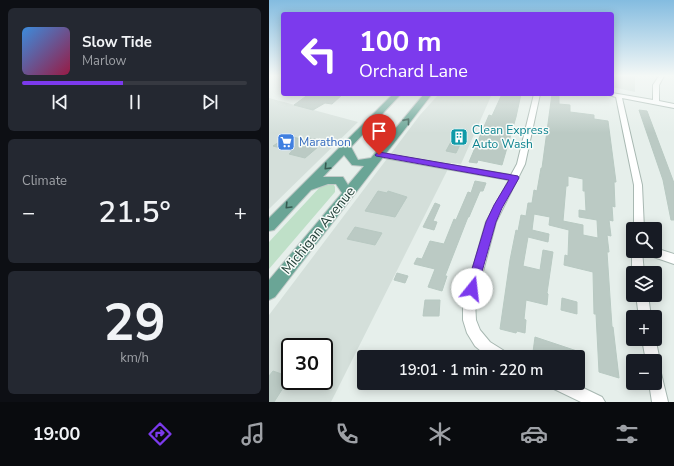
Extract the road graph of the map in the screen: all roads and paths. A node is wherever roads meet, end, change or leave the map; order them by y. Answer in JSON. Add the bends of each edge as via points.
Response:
{"nodes":[{"id":1,"x":614,"y":95,"type":"edge"},
{"id":2,"x":656,"y":95,"type":"edge"},
{"id":3,"x":395,"y":96,"type":"edge"},
{"id":4,"x":426,"y":96,"type":"edge"},
{"id":5,"x":537,"y":96,"type":"edge"},
{"id":6,"x":619,"y":96,"type":"junction"},
{"id":7,"x":656,"y":103,"type":"junction"},
{"id":8,"x":674,"y":106,"type":"edge"},
{"id":9,"x":346,"y":147,"type":"junction"},
{"id":10,"x":377,"y":157,"type":"junction"},
{"id":11,"x":515,"y":178,"type":"junction"},
{"id":12,"x":307,"y":187,"type":"junction"},
{"id":13,"x":348,"y":193,"type":"junction"},
{"id":14,"x":640,"y":222,"type":"edge"},
{"id":15,"x":269,"y":226,"type":"edge"},
{"id":16,"x":662,"y":255,"type":"edge"},
{"id":17,"x":674,"y":259,"type":"edge"},
{"id":18,"x":269,"y":292,"type":"edge"},
{"id":19,"x":488,"y":350,"type":"edge"},
{"id":20,"x":572,"y":390,"type":"edge"},
{"id":21,"x":658,"y":390,"type":"edge"},
{"id":22,"x":597,"y":402,"type":"edge"},
{"id":23,"x":660,"y":402,"type":"edge"}],
"edges":[{"from":1,"to":6,"type":"street"},
{"from":2,"to":7,"type":"street"},
{"from":3,"to":9,"type":"main road"},
{"from":10,"to":4,"type":"main road","name":"Michigan Avenue","one_way":true},
{"from":5,"to":11,"type":"street"},
{"from":6,"to":7,"type":"street"},
{"from":6,"to":14,"type":"street","via":[[638,184]]},
{"from":7,"to":8,"type":"street"},
{"from":9,"to":10,"type":"main road","via":[[353,162],[360,163]]},
{"from":9,"to":12,"type":"main road","one_way":true},
{"from":10,"to":11,"type":"street"},
{"from":10,"to":13,"type":"main road","name":"Michigan Avenue"},
{"from":11,"to":19,"type":"street","via":[[491,222],[469,302],[470,325],[477,339]]},
{"from":12,"to":13,"type":"main road","via":[[334,179],[339,180]]},
{"from":12,"to":15,"type":"main road","one_way":true},
{"from":13,"to":18,"type":"main road","name":"Michigan Avenue"},
{"from":16,"to":17,"type":"street"},
{"from":20,"to":22,"type":"street"},
{"from":21,"to":23,"type":"street"}]}
